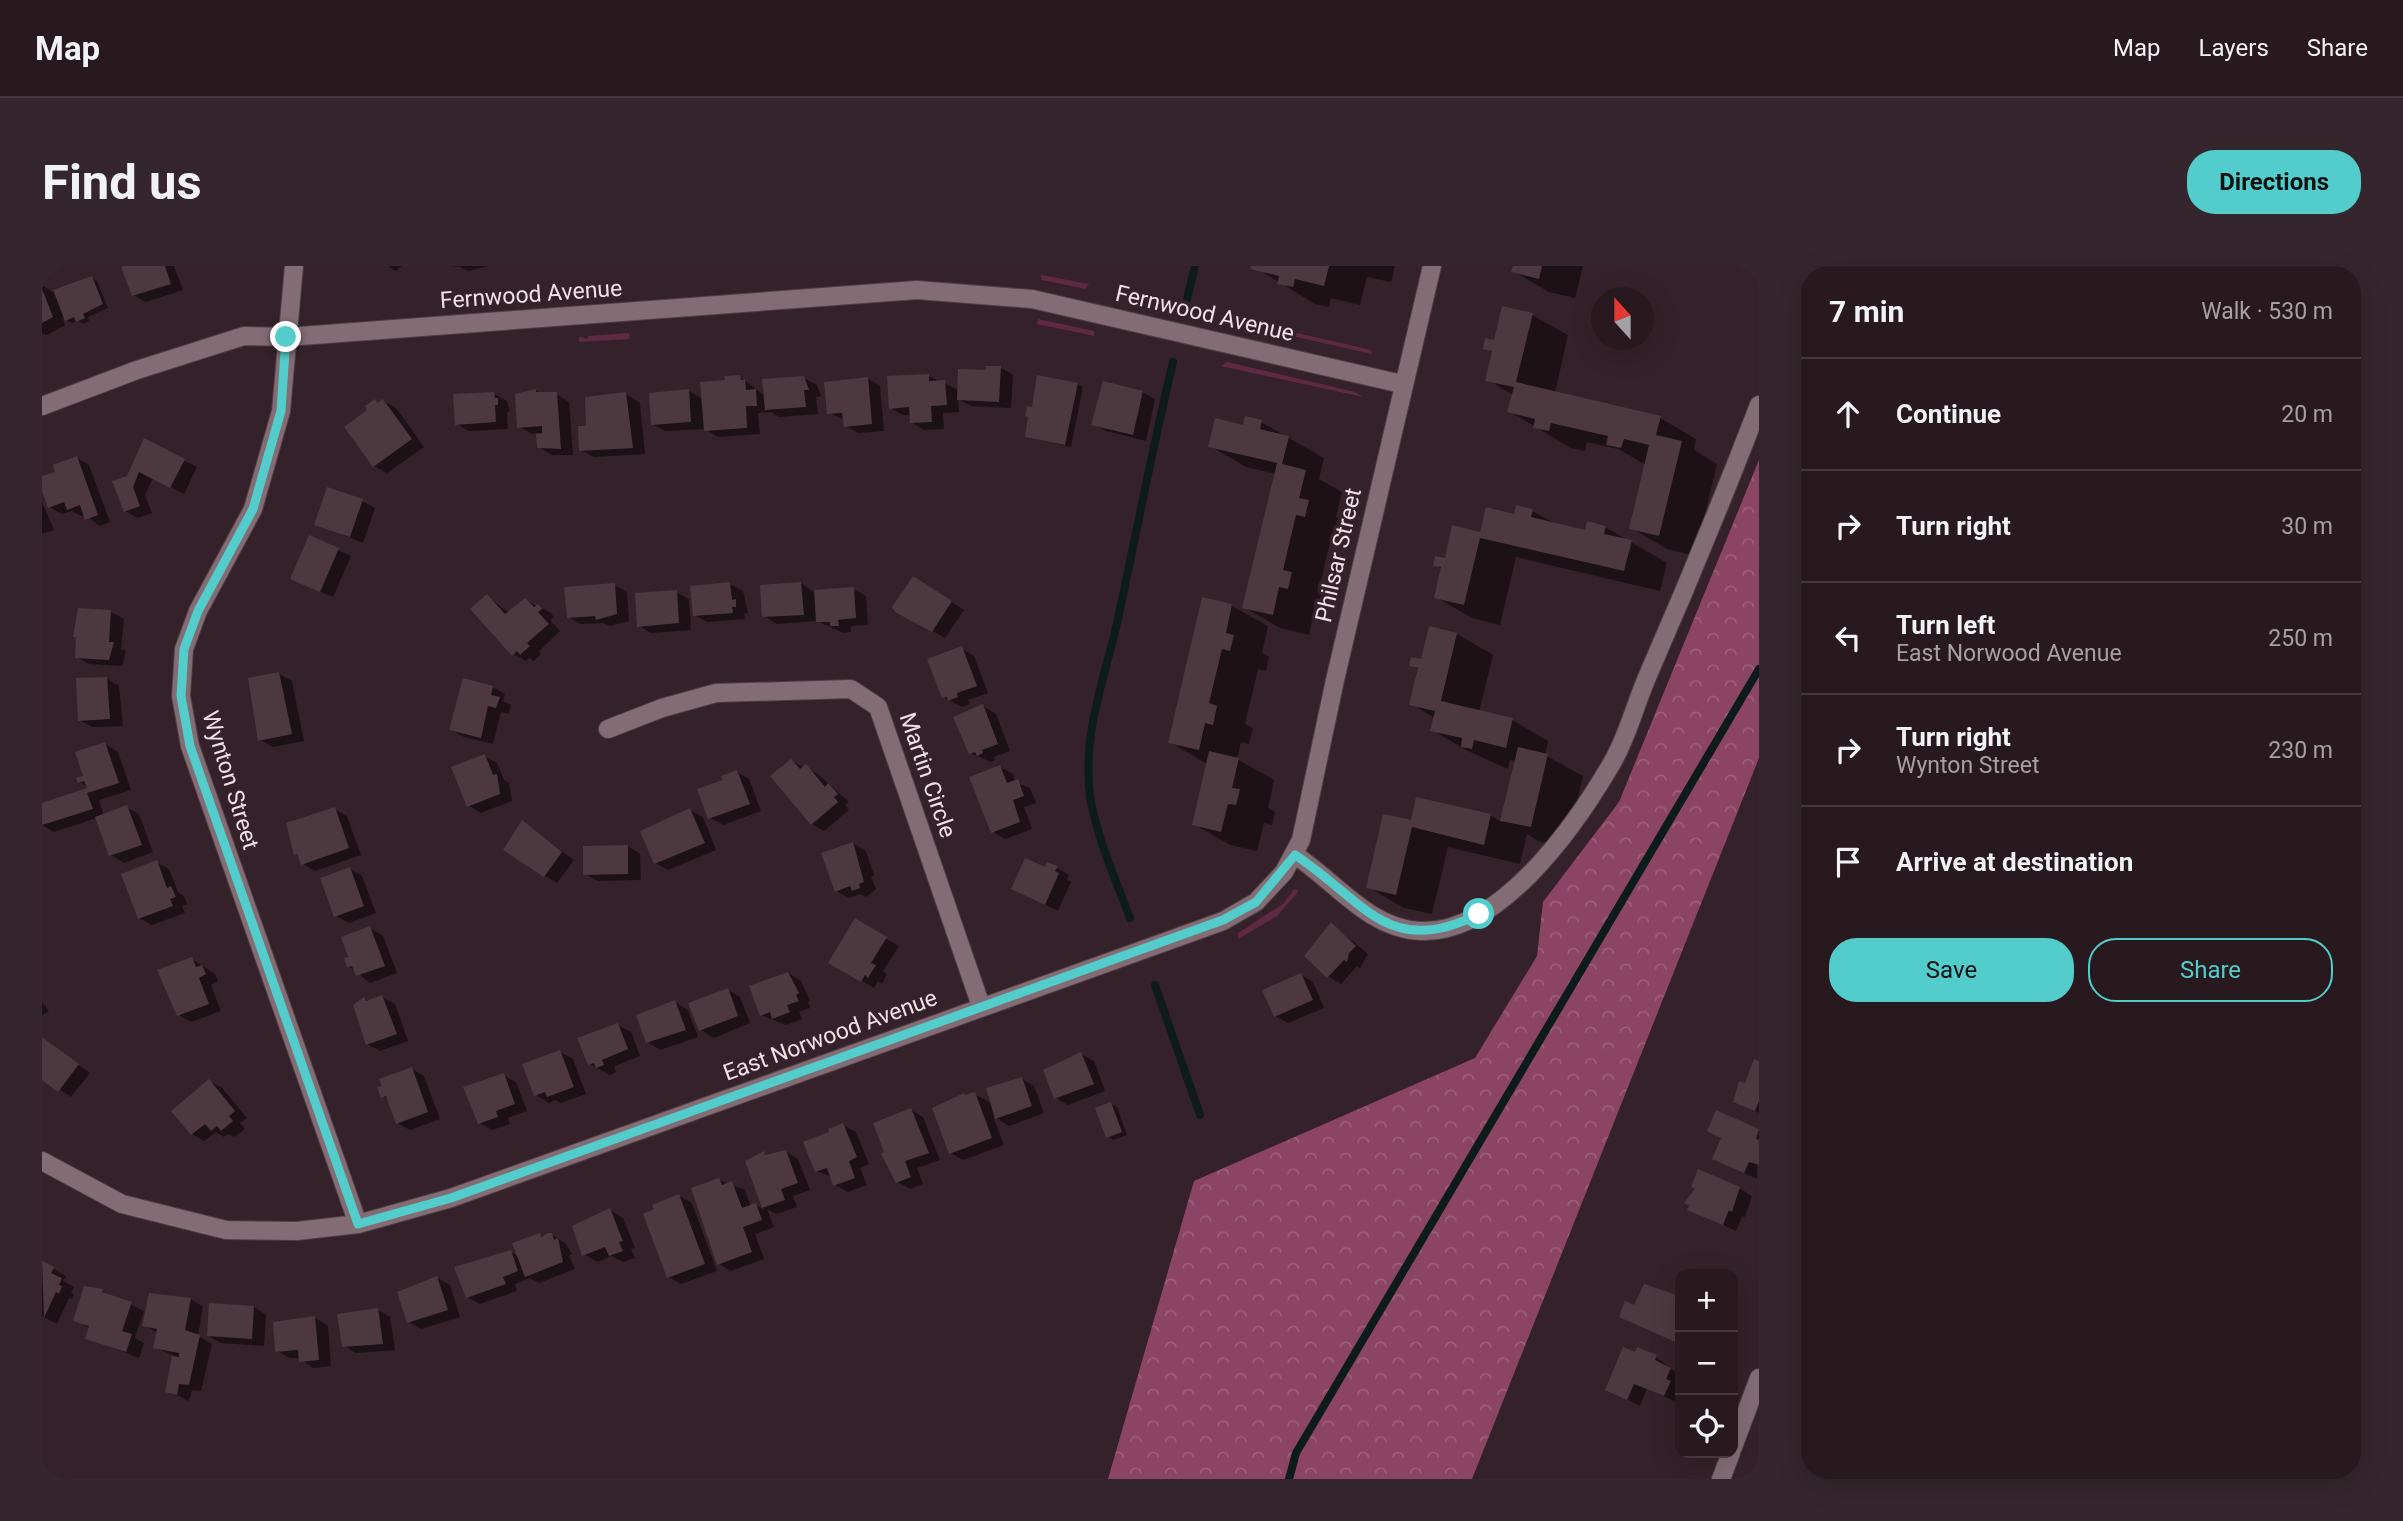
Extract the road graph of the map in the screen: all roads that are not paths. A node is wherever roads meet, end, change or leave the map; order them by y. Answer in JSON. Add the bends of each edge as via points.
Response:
{"nodes":[{"id":1,"x":294,"y":266,"type":"edge"},
{"id":2,"x":1432,"y":266,"type":"edge"},
{"id":3,"x":286,"y":337,"type":"junction"},
{"id":4,"x":1402,"y":384,"type":"junction"},
{"id":5,"x":1759,"y":405,"type":"edge"},
{"id":6,"x":42,"y":406,"type":"edge"},
{"id":7,"x":608,"y":729,"type":"dead end"},
{"id":8,"x":1295,"y":855,"type":"junction"},
{"id":9,"x":981,"y":1006,"type":"junction"},
{"id":10,"x":42,"y":1161,"type":"edge"},
{"id":11,"x":358,"y":1224,"type":"junction"},
{"id":12,"x":1759,"y":1378,"type":"edge"},
{"id":13,"x":1738,"y":1434,"type":"edge"},
{"id":14,"x":1729,"y":1458,"type":"edge"},
{"id":15,"x":1721,"y":1479,"type":"edge"}],
"edges":[{"from":1,"to":3,"type":"street","name":"Wynton Street"},
{"from":2,"to":4,"type":"street","name":"Philsar Street"},
{"from":3,"to":4,"type":"street","name":"Fernwood Avenue","via":[[917,290],[1032,299]]},
{"from":3,"to":6,"type":"street","name":"Fernwood Avenue","via":[[244,336]]},
{"from":3,"to":11,"type":"street","name":"Wynton Street","via":[[281,411],[253,509],[198,611],[184,649],[181,696],[190,746]]},
{"from":4,"to":8,"type":"street","name":"Philsar Street"},
{"from":5,"to":8,"type":"street","via":[[1702,553],[1610,767],[1551,853],[1479,914],[1454,926],[1419,932],[1386,924]]},
{"from":7,"to":9,"type":"street","name":"Martin Circle","via":[[716,693],[852,689],[878,708]]},
{"from":8,"to":9,"type":"street","name":"East Norwood Avenue","via":[[1256,902],[1223,920]]},
{"from":9,"to":11,"type":"street","name":"East Norwood Avenue","via":[[451,1198]]},
{"from":10,"to":11,"type":"street","name":"East Norwood Avenue","via":[[122,1204],[226,1230],[297,1231]]},
{"from":12,"to":13,"type":"street"},
{"from":14,"to":15,"type":"street"}]}
